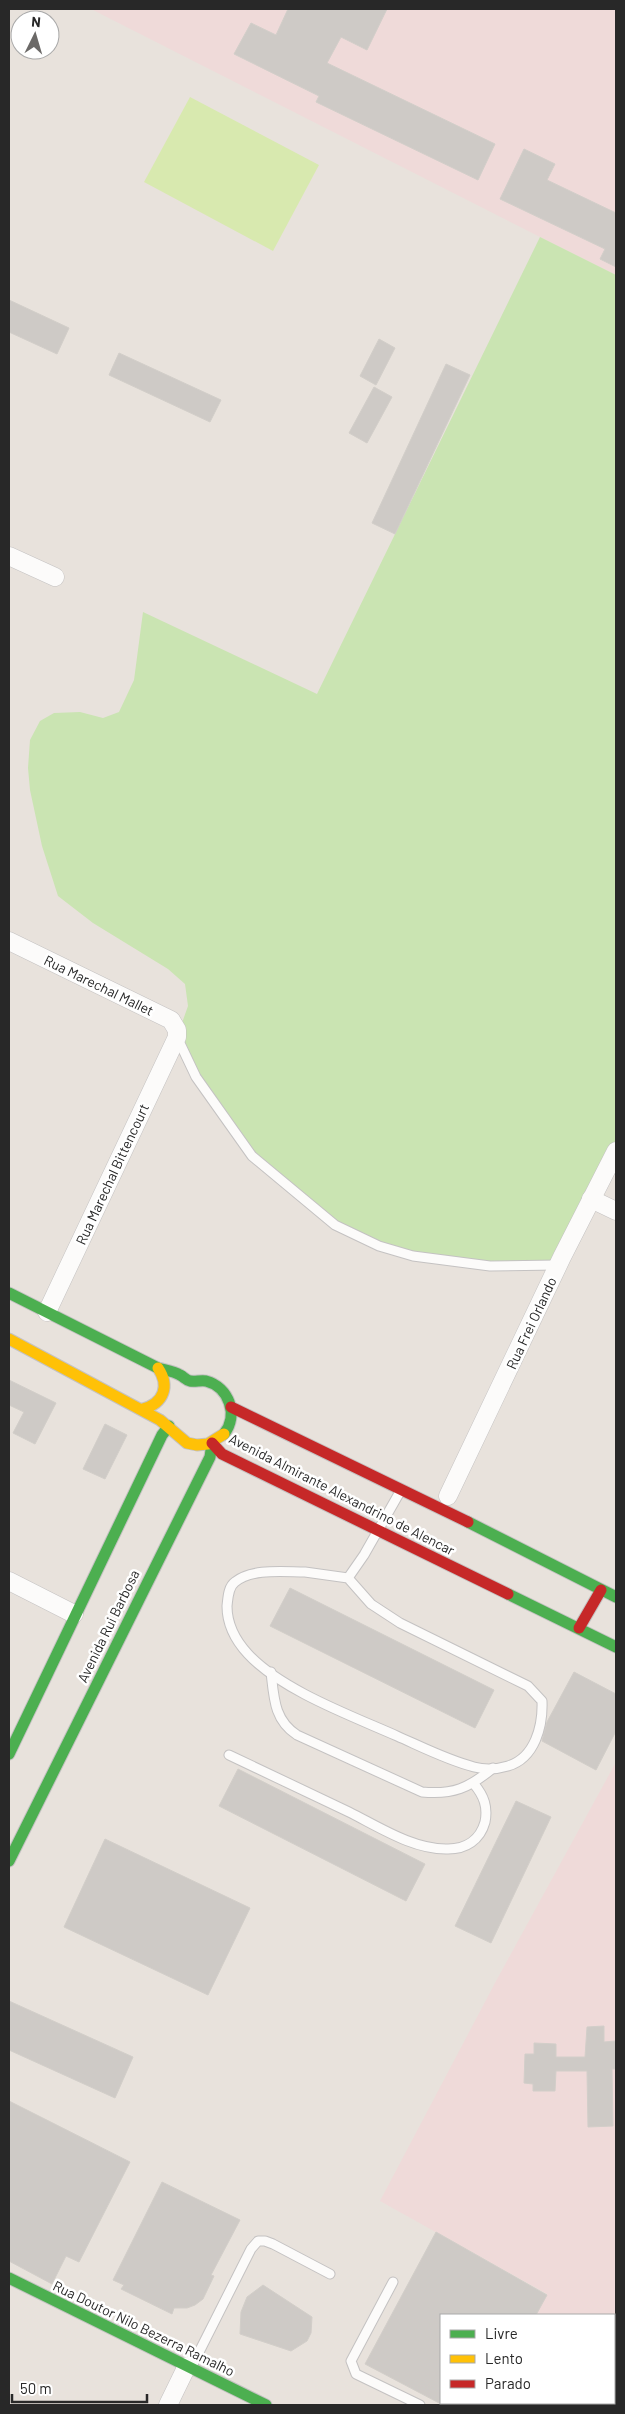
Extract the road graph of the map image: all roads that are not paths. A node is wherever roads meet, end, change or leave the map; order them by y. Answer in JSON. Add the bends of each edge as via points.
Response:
{"nodes":[{"id":1,"x":9,"y":556,"type":"edge"},
{"id":2,"x":55,"y":577,"type":"dead end"},
{"id":3,"x":9,"y":941,"type":"edge"},
{"id":4,"x":177,"y":1037,"type":"junction"},
{"id":5,"x":616,"y":1151,"type":"edge"},
{"id":6,"x":591,"y":1199,"type":"junction"},
{"id":7,"x":616,"y":1211,"type":"edge"},
{"id":8,"x":558,"y":1265,"type":"junction"},
{"id":9,"x":9,"y":1293,"type":"edge"},
{"id":10,"x":47,"y":1312,"type":"junction"},
{"id":11,"x":9,"y":1339,"type":"edge"},
{"id":12,"x":158,"y":1368,"type":"junction"},
{"id":13,"x":182,"y":1386,"type":"junction"},
{"id":14,"x":127,"y":1401,"type":"junction"},
{"id":15,"x":231,"y":1407,"type":"junction"},
{"id":16,"x":143,"y":1409,"type":"junction"},
{"id":17,"x":169,"y":1426,"type":"junction"},
{"id":18,"x":212,"y":1443,"type":"junction"},
{"id":19,"x":152,"y":1456,"type":"junction"},
{"id":20,"x":402,"y":1489,"type":"junction"},
{"id":21,"x":448,"y":1496,"type":"dead end"},
{"id":22,"x":378,"y":1529,"type":"junction"},
{"id":23,"x":348,"y":1578,"type":"junction"},
{"id":24,"x":9,"y":1581,"type":"edge"},
{"id":25,"x":602,"y":1590,"type":"junction"},
{"id":26,"x":616,"y":1597,"type":"edge"},
{"id":27,"x":74,"y":1614,"type":"junction"},
{"id":28,"x":579,"y":1628,"type":"junction"},
{"id":29,"x":616,"y":1647,"type":"edge"},
{"id":30,"x":271,"y":1672,"type":"junction"},
{"id":31,"x":9,"y":1754,"type":"edge"},
{"id":32,"x":229,"y":1755,"type":"dead end"},
{"id":33,"x":493,"y":1768,"type":"junction"},
{"id":34,"x":474,"y":1784,"type":"junction"},
{"id":35,"x":9,"y":1861,"type":"edge"},
{"id":36,"x":330,"y":2274,"type":"dead end"},
{"id":37,"x":9,"y":2278,"type":"edge"},
{"id":38,"x":393,"y":2282,"type":"dead end"},
{"id":39,"x":189,"y":2367,"type":"junction"},
{"id":40,"x":168,"y":2405,"type":"edge"},
{"id":41,"x":266,"y":2405,"type":"edge"},
{"id":42,"x":420,"y":2405,"type":"edge"}],
"edges":[{"from":1,"to":2,"type":"street"},
{"from":3,"to":4,"type":"street","name":"Rua Marechal Mallet","via":[[171,1020]]},
{"from":4,"to":8,"type":"lane","via":[[196,1076],[252,1156],[334,1225],[379,1246],[413,1256],[490,1266]]},
{"from":4,"to":10,"type":"street","name":"Rua Marechal Bittencourt"},
{"from":5,"to":6,"type":"street","name":"Rua Frei Orlando"},
{"from":6,"to":7,"type":"street"},
{"from":6,"to":8,"type":"street","name":"Rua Frei Orlando"},
{"from":8,"to":21,"type":"street","name":"Rua Frei Orlando"},
{"from":9,"to":10,"type":"main road"},
{"from":10,"to":12,"type":"main road"},
{"from":11,"to":14,"type":"main road","name":"Avenida Almirante Alexandrino de Alencar"},
{"from":12,"to":13,"type":"main road","via":[[180,1375]]},
{"from":12,"to":16,"type":"main road","via":[[163,1374],[166,1390],[158,1404]]},
{"from":13,"to":15,"type":"main road","via":[[203,1380],[216,1385],[226,1394]]},
{"from":13,"to":17,"type":"main road","via":[[166,1408]]},
{"from":14,"to":16,"type":"main road","name":"Avenida Almirante Alexandrino de Alencar"},
{"from":14,"to":19,"type":"main road","via":[[151,1430]]},
{"from":15,"to":18,"type":"main road","name":"Avenida Rui Barbosa","via":[[228,1428]]},
{"from":15,"to":20,"type":"main road","name":"Avenida Almirante Alexandrino de Alencar"},
{"from":16,"to":17,"type":"main road","name":"Avenida Almirante Alexandrino de Alencar"},
{"from":17,"to":18,"type":"main road","name":"Avenida Almirante Alexandrino de Alencar","via":[[182,1441],[197,1445]]},
{"from":17,"to":19,"type":"main road"},
{"from":18,"to":22,"type":"main road","name":"Avenida Almirante Alexandrino de Alencar","via":[[222,1454]]},
{"from":18,"to":35,"type":"main road","name":"Avenida Rui Barbosa","via":[[210,1457]]},
{"from":19,"to":27,"type":"main road"},
{"from":20,"to":22,"type":"lane"},
{"from":20,"to":25,"type":"main road","name":"Avenida Almirante Alexandrino de Alencar"},
{"from":22,"to":23,"type":"lane"},
{"from":22,"to":28,"type":"main road","name":"Avenida Almirante Alexandrino de Alencar"},
{"from":23,"to":30,"type":"lane","via":[[305,1572],[263,1573],[234,1582],[228,1593],[227,1611],[233,1634],[249,1654]]},
{"from":23,"to":33,"type":"lane","via":[[371,1604],[400,1623],[528,1686],[542,1701],[543,1714],[530,1753],[510,1766]]},
{"from":24,"to":27,"type":"street"},
{"from":25,"to":26,"type":"main road","name":"Avenida Almirante Alexandrino de Alencar"},
{"from":25,"to":28,"type":"main road"},
{"from":27,"to":31,"type":"main road"},
{"from":28,"to":29,"type":"main road","name":"Avenida Almirante Alexandrino de Alencar"},
{"from":30,"to":33,"type":"lane","via":[[297,1690],[444,1757],[476,1768]]},
{"from":30,"to":34,"type":"lane","via":[[279,1718],[297,1735],[422,1792],[438,1794]]},
{"from":32,"to":34,"type":"lane","via":[[410,1842],[448,1850],[465,1847],[478,1838],[484,1824],[487,1810],[483,1795]]},
{"from":33,"to":34,"type":"lane"},
{"from":36,"to":39,"type":"lane","via":[[273,2244],[258,2241]]},
{"from":37,"to":39,"type":"main road","name":"Rua Doutor Nilo Bezerra Ramalho"},
{"from":38,"to":42,"type":"lane","via":[[350,2361],[356,2374]]},
{"from":39,"to":40,"type":"street"},
{"from":39,"to":41,"type":"main road","name":"Rua Doutor Nilo Bezerra Ramalho"}]}
